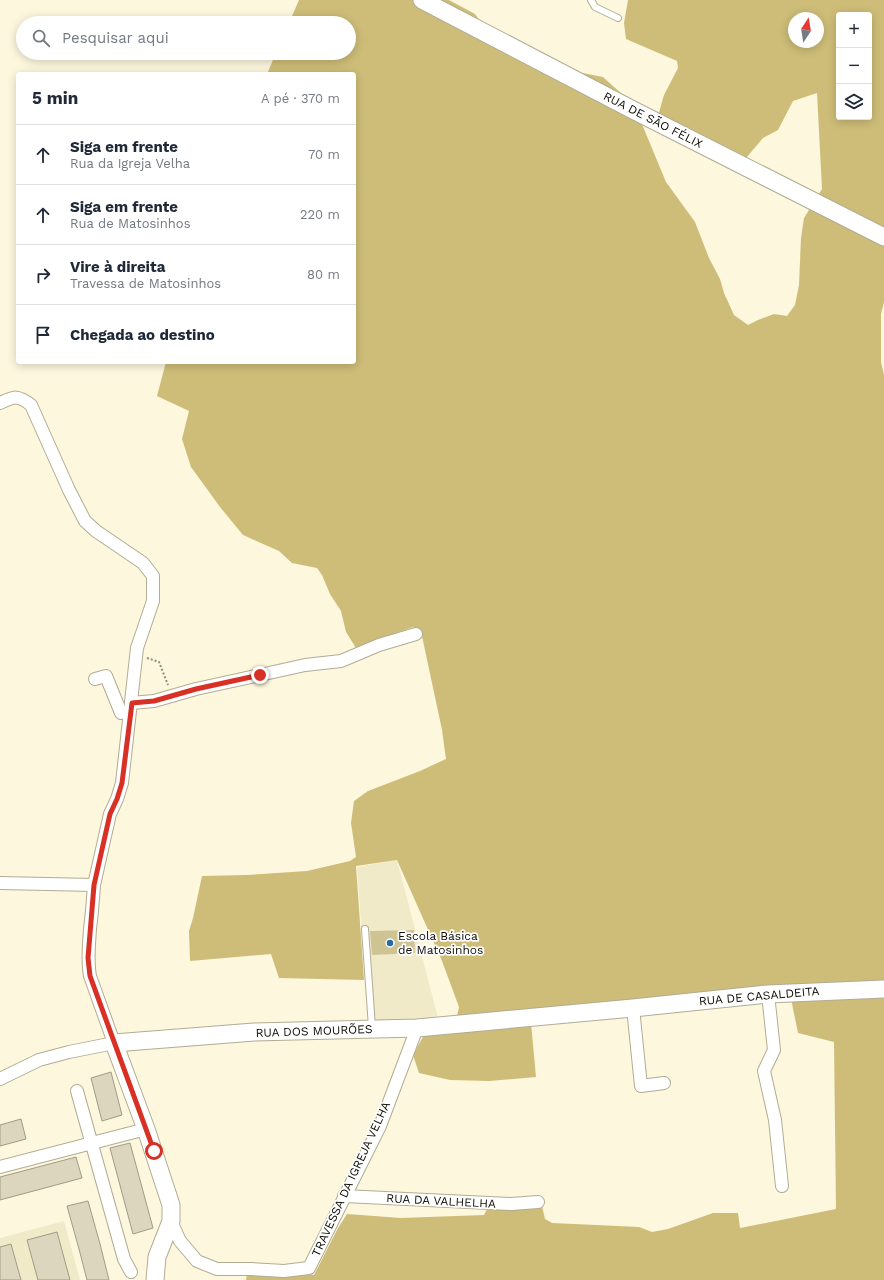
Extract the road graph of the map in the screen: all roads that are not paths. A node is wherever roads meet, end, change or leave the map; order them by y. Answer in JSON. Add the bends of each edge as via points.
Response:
{"nodes":[{"id":1,"x":422,"y":0,"type":"edge"},
{"id":2,"x":591,"y":0,"type":"edge"},
{"id":3,"x":618,"y":18,"type":"dead end"},
{"id":4,"x":884,"y":237,"type":"edge"},
{"id":5,"x":0,"y":403,"type":"edge"},
{"id":6,"x":416,"y":634,"type":"dead end"},
{"id":7,"x":95,"y":679,"type":"dead end"},
{"id":8,"x":132,"y":703,"type":"junction"},
{"id":9,"x":121,"y":713,"type":"dead end"},
{"id":10,"x":0,"y":883,"type":"edge"},
{"id":11,"x":94,"y":885,"type":"junction"},
{"id":12,"x":365,"y":930,"type":"dead end"},
{"id":13,"x":884,"y":989,"type":"edge"},
{"id":14,"x":768,"y":994,"type":"junction"},
{"id":15,"x":633,"y":1008,"type":"junction"},
{"id":16,"x":417,"y":1028,"type":"junction"},
{"id":17,"x":372,"y":1029,"type":"junction"},
{"id":18,"x":114,"y":1043,"type":"junction"},
{"id":19,"x":0,"y":1079,"type":"edge"},
{"id":20,"x":664,"y":1083,"type":"dead end"},
{"id":21,"x":78,"y":1091,"type":"dead end"},
{"id":22,"x":146,"y":1129,"type":"junction"},
{"id":23,"x":92,"y":1143,"type":"junction"},
{"id":24,"x":0,"y":1167,"type":"edge"},
{"id":25,"x":782,"y":1186,"type":"dead end"},
{"id":26,"x":344,"y":1196,"type":"junction"},
{"id":27,"x":538,"y":1202,"type":"dead end"},
{"id":28,"x":171,"y":1221,"type":"junction"},
{"id":29,"x":131,"y":1272,"type":"dead end"},
{"id":30,"x":155,"y":1280,"type":"edge"}],
"edges":[{"from":1,"to":4,"type":"street","name":"RUA DE SÃO FÉLIX"},
{"from":2,"to":3,"type":"lane","via":[[594,7]]},
{"from":5,"to":8,"type":"street","via":[[12,397],[22,398],[31,405],[85,521],[143,563],[153,576],[153,601],[137,648]]},
{"from":6,"to":8,"type":"street","via":[[379,645],[341,661],[260,675],[154,701]]},
{"from":7,"to":9,"type":"street","via":[[106,676]]},
{"from":8,"to":11,"type":"street","via":[[122,783],[110,814]]},
{"from":10,"to":11,"type":"street"},
{"from":11,"to":18,"type":"street","via":[[89,948],[90,976]]},
{"from":12,"to":17,"type":"lane"},
{"from":13,"to":14,"type":"street","name":"RUA DE CASALDEITA"},
{"from":14,"to":15,"type":"street","name":"RUA DE CASALDEITA"},
{"from":14,"to":25,"type":"street","via":[[774,1050],[764,1071],[775,1120]]},
{"from":15,"to":16,"type":"street","name":"RUA DOS MOURÕES"},
{"from":15,"to":20,"type":"street","via":[[641,1086]]},
{"from":16,"to":17,"type":"street","name":"RUA DOS MOURÕES"},
{"from":16,"to":26,"type":"street","name":"TRAVESSA DA IGREJA VELHA","via":[[380,1126]]},
{"from":17,"to":18,"type":"street","name":"RUA DOS MOURÕES","via":[[254,1032]]},
{"from":18,"to":19,"type":"street","name":"RUA DOS MOURÕES","via":[[39,1060]]},
{"from":18,"to":22,"type":"street"},
{"from":21,"to":23,"type":"street"},
{"from":22,"to":23,"type":"street"},
{"from":22,"to":28,"type":"street","via":[[170,1198]]},
{"from":23,"to":24,"type":"street"},
{"from":23,"to":29,"type":"street","via":[[124,1259]]},
{"from":26,"to":27,"type":"street","name":"RUA DA VALHELHA","via":[[511,1204]]},
{"from":26,"to":28,"type":"street","name":"TRAVESSA DA IGREJA VELHA","via":[[309,1268],[284,1271],[217,1269],[197,1260],[180,1241]]},
{"from":28,"to":30,"type":"street","via":[[157,1258]]}]}
